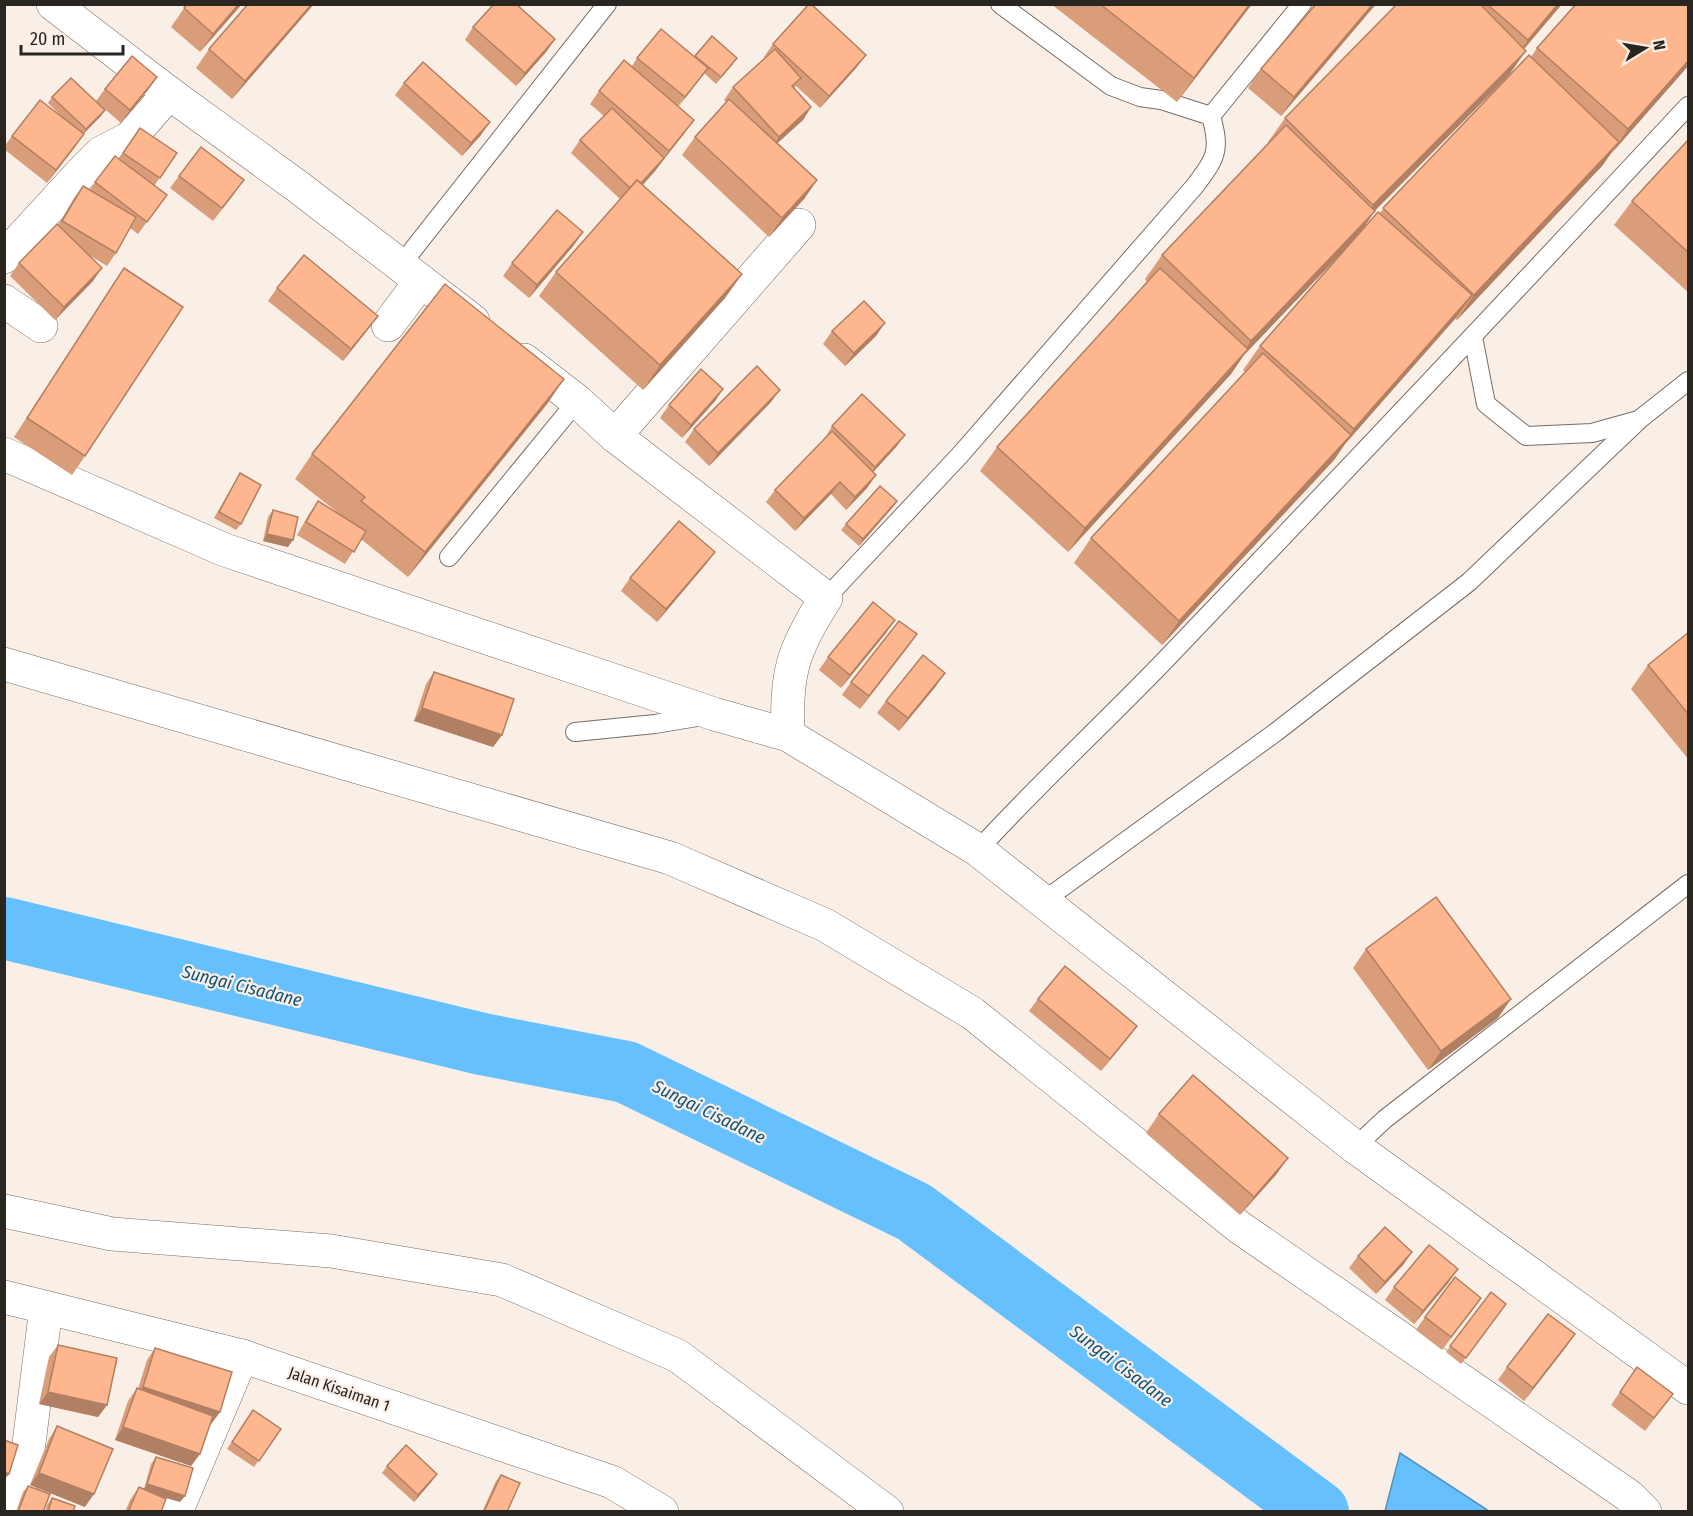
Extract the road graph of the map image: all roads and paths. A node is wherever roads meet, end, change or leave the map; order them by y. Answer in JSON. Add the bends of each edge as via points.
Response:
{"nodes":[{"id":1,"x":53,"y":4,"type":"edge"},
{"id":2,"x":607,"y":4,"type":"edge"},
{"id":3,"x":1000,"y":4,"type":"edge"},
{"id":4,"x":1302,"y":4,"type":"edge"},
{"id":5,"x":169,"y":93,"type":"junction"},
{"id":6,"x":1689,"y":106,"type":"edge"},
{"id":7,"x":1211,"y":116,"type":"junction"},
{"id":8,"x":799,"y":225,"type":"edge"},
{"id":9,"x":4,"y":257,"type":"edge"},
{"id":10,"x":410,"y":273,"type":"junction"},
{"id":11,"x":4,"y":301,"type":"edge"},
{"id":12,"x":388,"y":325,"type":"dead end"},
{"id":13,"x":41,"y":326,"type":"dead end"},
{"id":14,"x":1473,"y":337,"type":"junction"},
{"id":15,"x":1689,"y":381,"type":"edge"},
{"id":16,"x":577,"y":401,"type":"junction"},
{"id":17,"x":1640,"y":419,"type":"junction"},
{"id":18,"x":615,"y":436,"type":"junction"},
{"id":19,"x":4,"y":454,"type":"edge"},
{"id":20,"x":449,"y":557,"type":"edge"},
{"id":21,"x":826,"y":598,"type":"junction"},
{"id":22,"x":4,"y":664,"type":"edge"},
{"id":23,"x":714,"y":714,"type":"junction"},
{"id":24,"x":575,"y":732,"type":"dead end"},
{"id":25,"x":788,"y":735,"type":"junction"},
{"id":26,"x":978,"y":850,"type":"junction"},
{"id":27,"x":1689,"y":884,"type":"edge"},
{"id":28,"x":1042,"y":902,"type":"junction"},
{"id":29,"x":1355,"y":1147,"type":"junction"},
{"id":30,"x":4,"y":1212,"type":"edge"},
{"id":31,"x":4,"y":1297,"type":"edge"},
{"id":32,"x":46,"y":1308,"type":"junction"},
{"id":33,"x":242,"y":1356,"type":"junction"},
{"id":34,"x":1689,"y":1388,"type":"edge"},
{"id":35,"x":9,"y":1512,"type":"edge"},
{"id":36,"x":176,"y":1512,"type":"edge"},
{"id":37,"x":662,"y":1512,"type":"edge"},
{"id":38,"x":887,"y":1512,"type":"edge"},
{"id":39,"x":1645,"y":1512,"type":"edge"}],
"edges":[{"from":1,"to":5,"type":"street"},
{"from":2,"to":10,"type":"lane"},
{"from":3,"to":7,"type":"lane","via":[[1111,86]]},
{"from":4,"to":7,"type":"lane"},
{"from":5,"to":9,"type":"street","via":[[130,138],[102,153],[83,171]]},
{"from":5,"to":10,"type":"street"},
{"from":6,"to":14,"type":"lane"},
{"from":7,"to":21,"type":"lane","via":[[1217,136],[1216,152],[1194,186],[960,455]]},
{"from":8,"to":18,"type":"street"},
{"from":10,"to":12,"type":"street"},
{"from":10,"to":16,"type":"street"},
{"from":11,"to":13,"type":"street"},
{"from":14,"to":17,"type":"lane","via":[[1486,404],[1526,435],[1592,433]]},
{"from":14,"to":26,"type":"lane","via":[[1135,692]]},
{"from":15,"to":17,"type":"lane"},
{"from":16,"to":18,"type":"street"},
{"from":16,"to":20,"type":"lane"},
{"from":17,"to":28,"type":"lane","via":[[1469,582],[1276,732]]},
{"from":18,"to":21,"type":"street"},
{"from":19,"to":23,"type":"street","via":[[225,550]]},
{"from":21,"to":25,"type":"street","via":[[804,633],[792,665],[786,702]]},
{"from":22,"to":39,"type":"street","via":[[670,858],[825,926],[972,1013],[1239,1227],[1619,1490]]},
{"from":23,"to":24,"type":"lane"},
{"from":23,"to":25,"type":"street"},
{"from":25,"to":26,"type":"street"},
{"from":26,"to":28,"type":"street"},
{"from":27,"to":29,"type":"lane","via":[[1385,1119]]},
{"from":28,"to":29,"type":"street"},
{"from":29,"to":34,"type":"street"},
{"from":30,"to":38,"type":"street","via":[[112,1234],[331,1251],[502,1280],[678,1356]]},
{"from":31,"to":32,"type":"street","name":"Jalan Kisaiman 1"},
{"from":32,"to":33,"type":"street","name":"Jalan Kisaiman 1"},
{"from":32,"to":35,"type":"street","via":[[26,1475]]},
{"from":33,"to":36,"type":"street"},
{"from":33,"to":37,"type":"street","name":"Jalan Kisaiman 1","via":[[612,1482]]}]}
